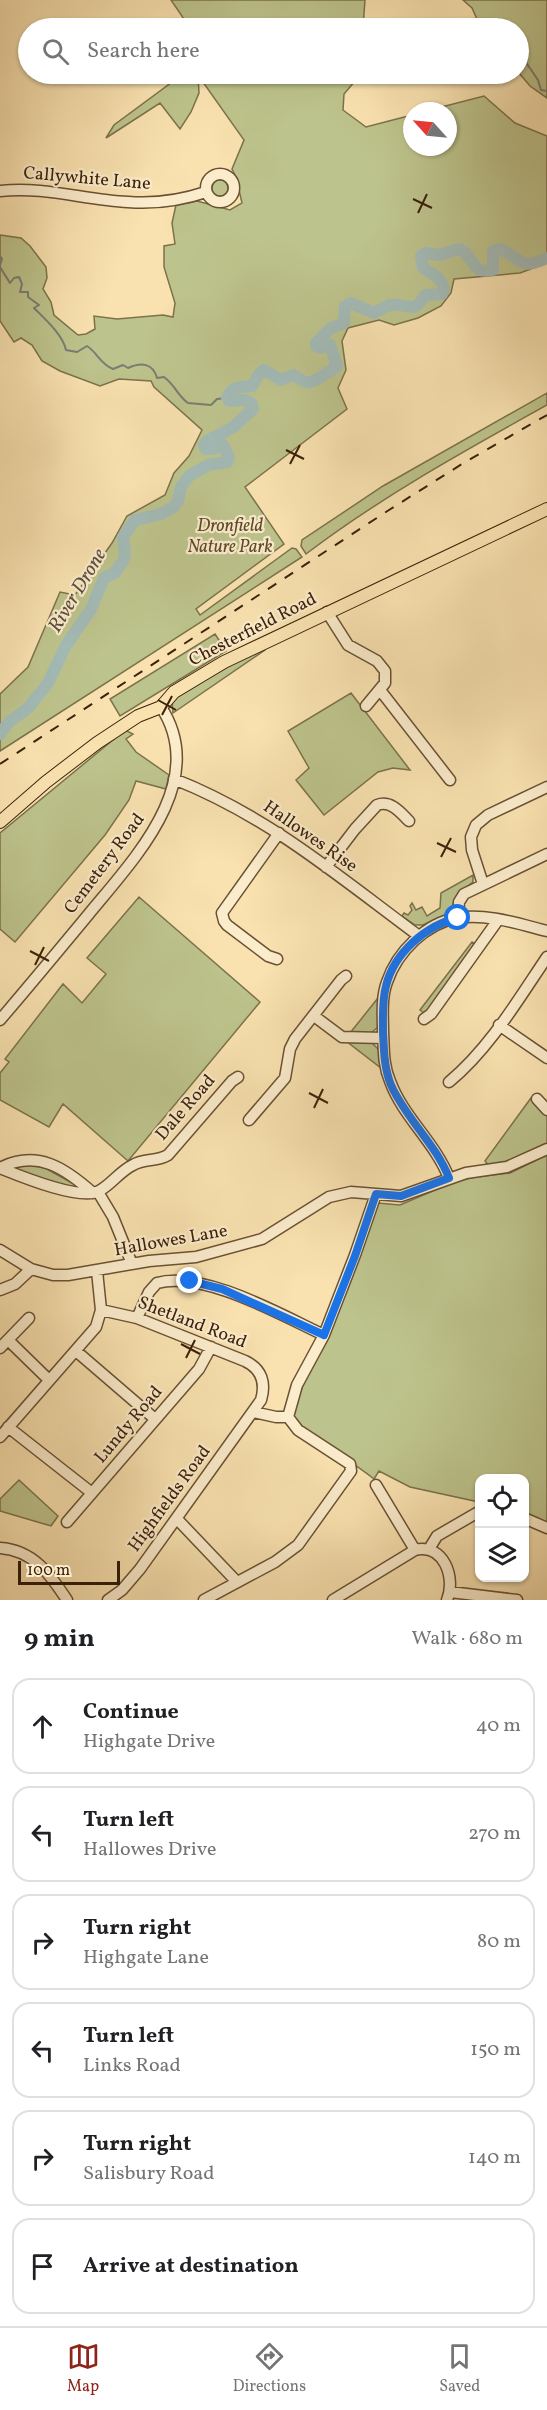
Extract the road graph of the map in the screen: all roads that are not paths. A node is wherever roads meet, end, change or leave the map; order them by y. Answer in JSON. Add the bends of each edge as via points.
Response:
{"nodes":[{"id":1,"x":0,"y":191,"type":"edge"},
{"id":2,"x":206,"y":192,"type":"dead end"},
{"id":3,"x":547,"y":509,"type":"edge"},
{"id":4,"x":327,"y":612,"type":"junction"},
{"id":5,"x":380,"y":690,"type":"junction"},
{"id":6,"x":366,"y":706,"type":"dead end"},
{"id":7,"x":161,"y":707,"type":"junction"},
{"id":8,"x":174,"y":779,"type":"junction"},
{"id":9,"x":450,"y":780,"type":"dead end"},
{"id":10,"x":547,"y":787,"type":"edge"},
{"id":11,"x":3,"y":815,"type":"edge"},
{"id":12,"x":409,"y":821,"type":"dead end"},
{"id":13,"x":279,"y":833,"type":"junction"},
{"id":14,"x":547,"y":854,"type":"edge"},
{"id":15,"x":326,"y":867,"type":"junction"},
{"id":16,"x":483,"y":884,"type":"junction"},
{"id":17,"x":458,"y":918,"type":"junction"},
{"id":18,"x":498,"y":920,"type":"junction"},
{"id":19,"x":547,"y":931,"type":"edge"},
{"id":20,"x":418,"y":936,"type":"junction"},
{"id":21,"x":547,"y":957,"type":"edge"},
{"id":22,"x":277,"y":958,"type":"dead end"},
{"id":23,"x":346,"y":976,"type":"dead end"},
{"id":24,"x":314,"y":1016,"type":"junction"},
{"id":25,"x":424,"y":1019,"type":"dead end"},
{"id":26,"x":0,"y":1020,"type":"edge"},
{"id":27,"x":500,"y":1025,"type":"junction"},
{"id":28,"x":383,"y":1038,"type":"junction"},
{"id":29,"x":547,"y":1058,"type":"edge"},
{"id":30,"x":238,"y":1077,"type":"dead end"},
{"id":31,"x":449,"y":1082,"type":"dead end"},
{"id":32,"x":537,"y":1099,"type":"dead end"},
{"id":33,"x":547,"y":1110,"type":"edge"},
{"id":34,"x":249,"y":1120,"type":"dead end"},
{"id":35,"x":547,"y":1149,"type":"edge"},
{"id":36,"x":0,"y":1168,"type":"edge"},
{"id":37,"x":449,"y":1178,"type":"junction"},
{"id":38,"x":95,"y":1192,"type":"junction"},
{"id":39,"x":376,"y":1194,"type":"junction"},
{"id":40,"x":0,"y":1250,"type":"edge"},
{"id":41,"x":132,"y":1264,"type":"junction"},
{"id":42,"x":31,"y":1269,"type":"junction"},
{"id":43,"x":97,"y":1271,"type":"junction"},
{"id":44,"x":0,"y":1290,"type":"edge"},
{"id":45,"x":101,"y":1310,"type":"junction"},
{"id":46,"x":29,"y":1318,"type":"dead end"},
{"id":47,"x":137,"y":1318,"type":"junction"},
{"id":48,"x":324,"y":1335,"type":"junction"},
{"id":49,"x":4,"y":1344,"type":"edge"},
{"id":50,"x":211,"y":1347,"type":"junction"},
{"id":51,"x":76,"y":1351,"type":"junction"},
{"id":52,"x":49,"y":1380,"type":"junction"},
{"id":53,"x":253,"y":1412,"type":"junction"},
{"id":54,"x":288,"y":1417,"type":"junction"},
{"id":55,"x":155,"y":1419,"type":"junction"},
{"id":56,"x":8,"y":1428,"type":"junction"},
{"id":57,"x":0,"y":1437,"type":"edge"},
{"id":58,"x":376,"y":1485,"type":"dead end"},
{"id":59,"x":92,"y":1493,"type":"junction"},
{"id":60,"x":475,"y":1514,"type":"edge"},
{"id":61,"x":177,"y":1519,"type":"junction"},
{"id":62,"x":529,"y":1520,"type":"edge"},
{"id":63,"x":67,"y":1522,"type":"dead end"},
{"id":64,"x":547,"y":1528,"type":"edge"},
{"id":65,"x":0,"y":1548,"type":"edge"},
{"id":66,"x":429,"y":1549,"type":"junction"},
{"id":67,"x":415,"y":1550,"type":"junction"},
{"id":68,"x":237,"y":1582,"type":"junction"},
{"id":69,"x":449,"y":1596,"type":"edge"},
{"id":70,"x":67,"y":1600,"type":"edge"},
{"id":71,"x":108,"y":1600,"type":"edge"},
{"id":72,"x":204,"y":1600,"type":"edge"},
{"id":73,"x":333,"y":1600,"type":"edge"},
{"id":74,"x":517,"y":1600,"type":"edge"}],
"edges":[{"from":1,"to":2,"type":"street","name":"Callywhite Lane","via":[[27,188],[129,202]]},
{"from":3,"to":4,"type":"main road","name":"Chesterfield Road"},
{"from":4,"to":5,"type":"street","via":[[352,649],[382,665],[386,677]]},
{"from":4,"to":7,"type":"main road","name":"Chesterfield Road","via":[[224,662],[174,692]]},
{"from":5,"to":6,"type":"street"},
{"from":5,"to":9,"type":"street"},
{"from":7,"to":8,"type":"street","name":"Cemetery Road","via":[[175,737]]},
{"from":7,"to":11,"type":"main road","name":"Chesterfield Road","via":[[138,716],[105,738]]},
{"from":8,"to":13,"type":"street","name":"Hallowes Rise","via":[[226,801]]},
{"from":8,"to":26,"type":"street","name":"Cemetery Road","via":[[152,835]]},
{"from":10,"to":16,"type":"street","via":[[488,815],[476,825],[471,837],[472,850]]},
{"from":12,"to":15,"type":"street","via":[[391,805],[377,805]]},
{"from":13,"to":15,"type":"street","name":"Hallowes Rise"},
{"from":13,"to":22,"type":"street","via":[[222,913],[227,925],[268,956]]},
{"from":14,"to":16,"type":"street"},
{"from":15,"to":20,"type":"street","name":"Hallowes Rise"},
{"from":16,"to":17,"type":"street","via":[[460,898]]},
{"from":17,"to":18,"type":"street"},
{"from":17,"to":20,"type":"street"},
{"from":18,"to":19,"type":"street"},
{"from":18,"to":25,"type":"street"},
{"from":20,"to":28,"type":"street","via":[[387,983]]},
{"from":21,"to":27,"type":"street"},
{"from":23,"to":24,"type":"street"},
{"from":24,"to":28,"type":"street","via":[[342,1037]]},
{"from":24,"to":34,"type":"street","via":[[291,1045],[288,1071],[280,1084]]},
{"from":27,"to":29,"type":"street"},
{"from":27,"to":31,"type":"street"},
{"from":28,"to":37,"type":"street","via":[[386,1072],[397,1097],[440,1158]]},
{"from":30,"to":38,"type":"street","name":"Dale Road","via":[[168,1155],[135,1163]]},
{"from":32,"to":33,"type":"street"},
{"from":35,"to":37,"type":"street","name":"Hallowes Lane","via":[[507,1167]]},
{"from":36,"to":38,"type":"street","via":[[64,1190]]},
{"from":36,"to":38,"type":"street","via":[[16,1161],[43,1161]]},
{"from":37,"to":39,"type":"street","name":"Hallowes Lane","via":[[401,1196]]},
{"from":38,"to":41,"type":"street","via":[[113,1217]]},
{"from":39,"to":41,"type":"street","name":"Hallowes Lane","via":[[351,1192],[329,1197],[274,1233],[249,1243],[195,1257]]},
{"from":39,"to":48,"type":"street"},
{"from":40,"to":42,"type":"street","name":"Hallowes Lane"},
{"from":41,"to":43,"type":"street","name":"Hallowes Lane"},
{"from":42,"to":43,"type":"street","name":"Hallowes Lane","via":[[53,1275]]},
{"from":42,"to":44,"type":"street","via":[[15,1284]]},
{"from":43,"to":45,"type":"street"},
{"from":45,"to":47,"type":"street","name":"Shetland Road"},
{"from":45,"to":51,"type":"street","via":[[96,1327]]},
{"from":46,"to":49,"type":"street"},
{"from":47,"to":48,"type":"street","via":[[157,1283],[190,1281],[222,1289]]},
{"from":47,"to":50,"type":"street","name":"Shetland Road"},
{"from":48,"to":54,"type":"street","via":[[297,1385]]},
{"from":49,"to":52,"type":"street"},
{"from":50,"to":53,"type":"street","name":"Shetland Road","via":[[253,1365],[260,1372],[263,1394]]},
{"from":50,"to":55,"type":"street","name":"Lundy Road","via":[[205,1360]]},
{"from":51,"to":52,"type":"street"},
{"from":51,"to":55,"type":"street"},
{"from":52,"to":56,"type":"street"},
{"from":53,"to":54,"type":"street"},
{"from":53,"to":61,"type":"street","name":"Highfields Road"},
{"from":54,"to":68,"type":"street","via":[[298,1430],[352,1468],[298,1545]]},
{"from":55,"to":59,"type":"street","name":"Lundy Road"},
{"from":56,"to":57,"type":"street"},
{"from":56,"to":59,"type":"street"},
{"from":58,"to":67,"type":"street"},
{"from":59,"to":63,"type":"street","name":"Lundy Road"},
{"from":60,"to":66,"type":"street","via":[[437,1536]]},
{"from":61,"to":68,"type":"street"},
{"from":61,"to":71,"type":"street","name":"Highfields Road","via":[[131,1582]]},
{"from":62,"to":64,"type":"street"},
{"from":65,"to":70,"type":"street","via":[[23,1552],[37,1562]]},
{"from":66,"to":67,"type":"street"},
{"from":66,"to":69,"type":"street","via":[[438,1554],[448,1569]]},
{"from":67,"to":73,"type":"street"},
{"from":68,"to":72,"type":"street"},
{"from":69,"to":74,"type":"street"}]}
